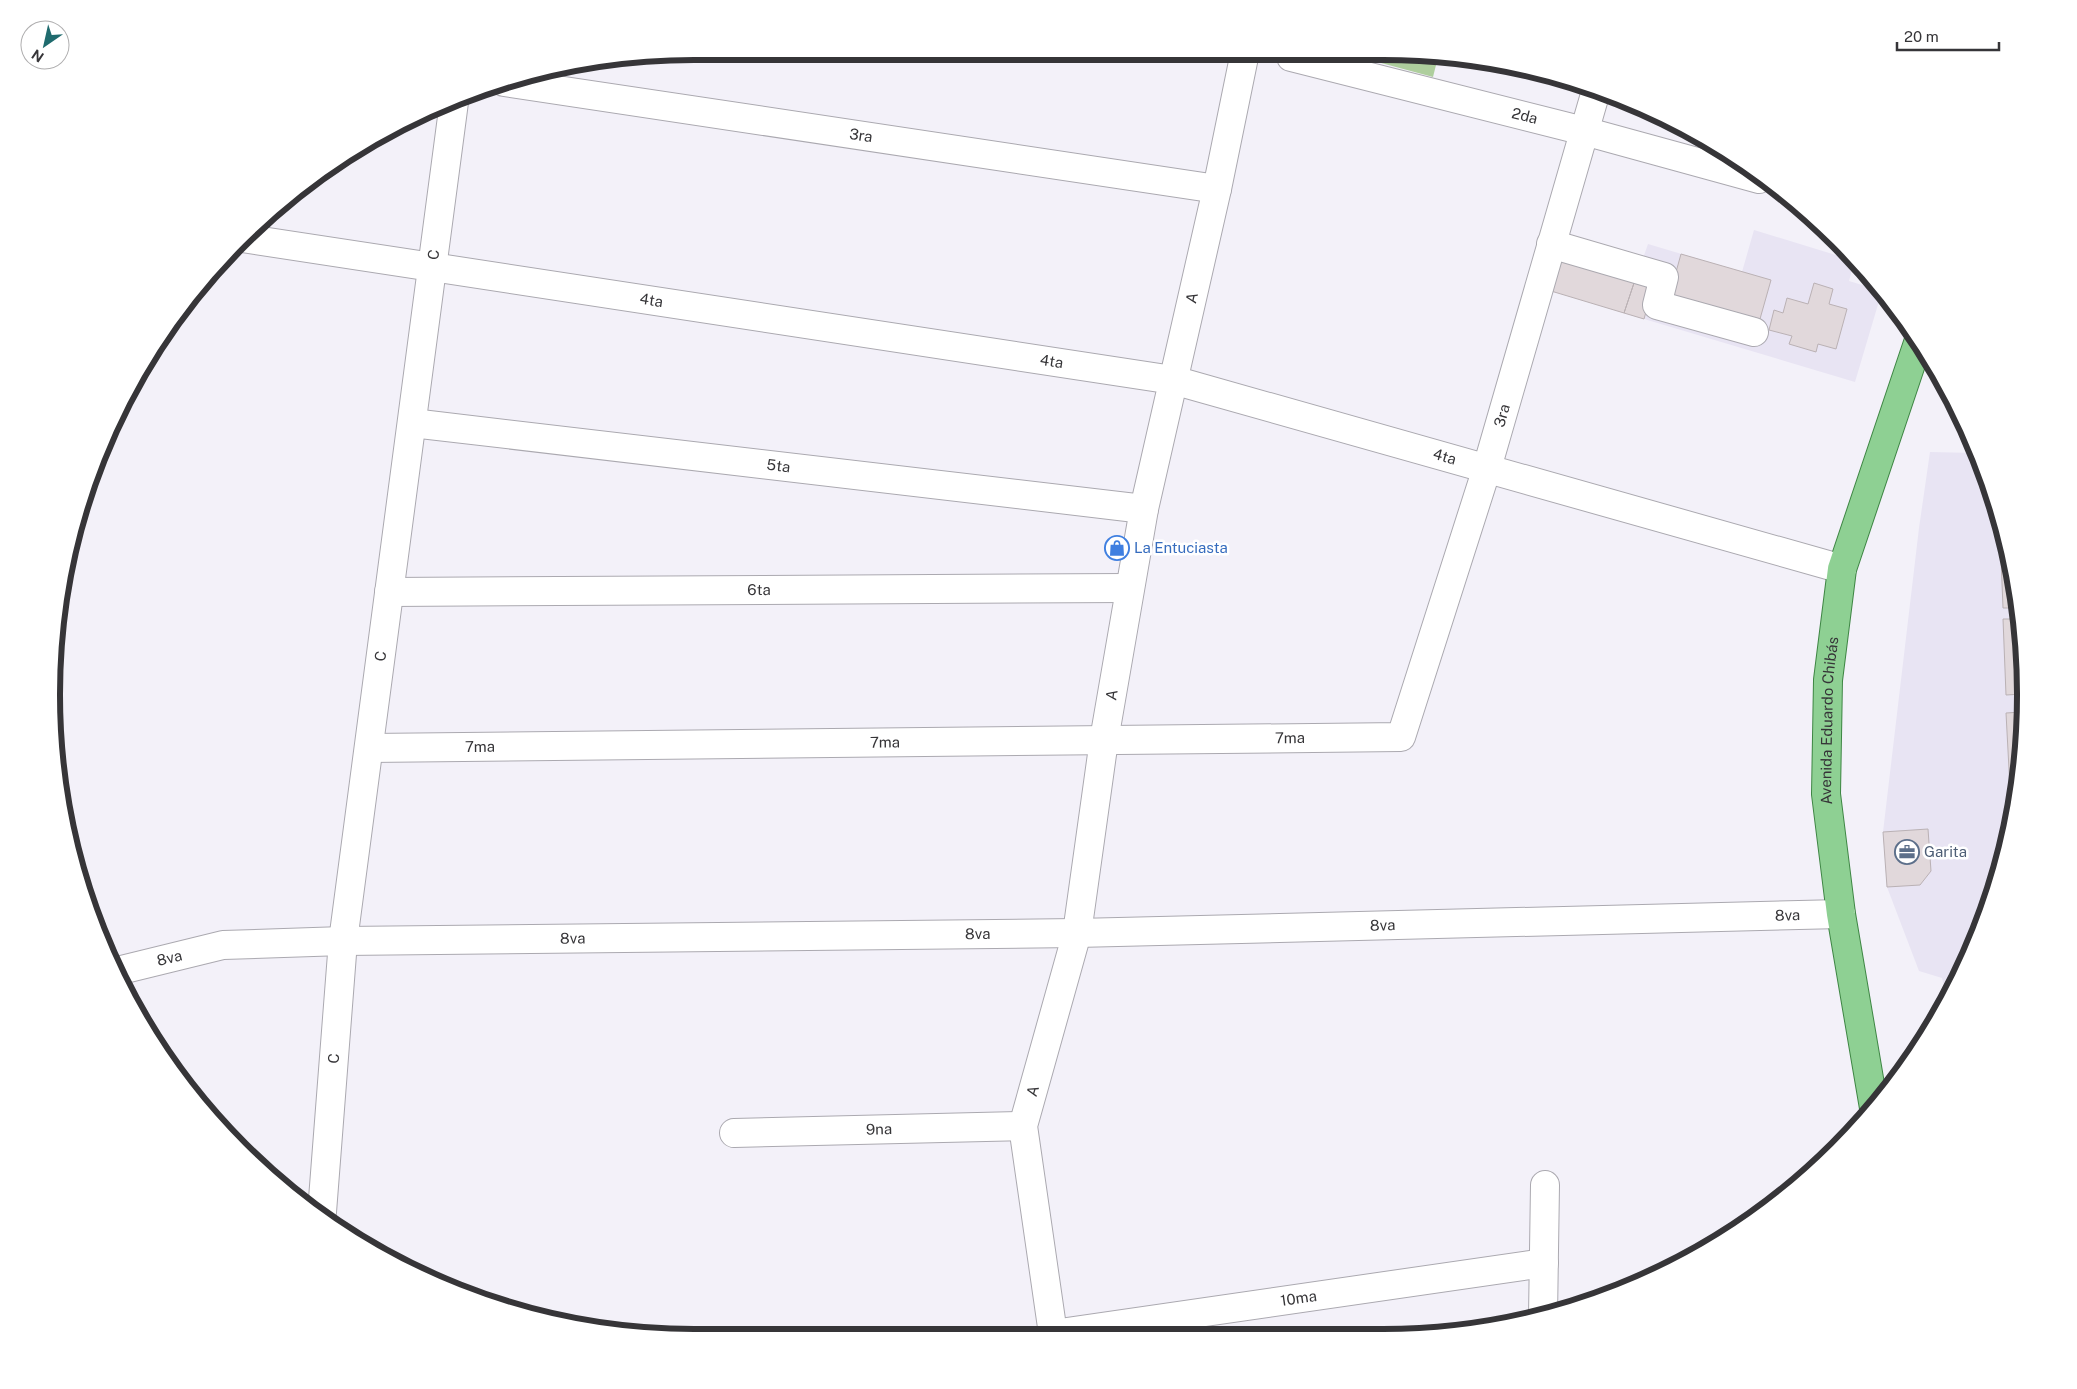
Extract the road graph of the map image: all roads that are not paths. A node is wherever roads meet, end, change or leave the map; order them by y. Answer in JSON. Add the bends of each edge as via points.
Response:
{"nodes":[{"id":1,"x":1243,"y":60,"type":"edge"},
{"id":2,"x":1303,"y":60,"type":"edge"},
{"id":3,"x":521,"y":85,"type":"edge"},
{"id":4,"x":1594,"y":97,"type":"edge"},
{"id":5,"x":453,"y":108,"type":"edge"},
{"id":6,"x":1584,"y":131,"type":"junction"},
{"id":7,"x":1748,"y":176,"type":"edge"},
{"id":8,"x":1217,"y":189,"type":"junction"},
{"id":9,"x":253,"y":240,"type":"edge"},
{"id":10,"x":1552,"y":244,"type":"junction"},
{"id":11,"x":432,"y":266,"type":"junction"},
{"id":12,"x":1754,"y":332,"type":"dead end"},
{"id":13,"x":1915,"y":351,"type":"edge"},
{"id":14,"x":1173,"y":380,"type":"junction"},
{"id":15,"x":412,"y":422,"type":"junction"},
{"id":16,"x":1487,"y":468,"type":"junction"},
{"id":17,"x":1144,"y":509,"type":"junction"},
{"id":18,"x":1842,"y":569,"type":"junction"},
{"id":19,"x":1129,"y":588,"type":"junction"},
{"id":20,"x":389,"y":592,"type":"junction"},
{"id":21,"x":1401,"y":737,"type":"joint"},
{"id":22,"x":1104,"y":740,"type":"junction"},
{"id":23,"x":369,"y":748,"type":"junction"},
{"id":24,"x":1841,"y":914,"type":"junction"},
{"id":25,"x":1077,"y":933,"type":"junction"},
{"id":26,"x":343,"y":941,"type":"junction"},
{"id":27,"x":123,"y":970,"type":"edge"},
{"id":28,"x":1872,"y":1098,"type":"edge"},
{"id":29,"x":1023,"y":1126,"type":"junction"},
{"id":30,"x":734,"y":1133,"type":"dead end"},
{"id":31,"x":1545,"y":1186,"type":"dead end"},
{"id":32,"x":322,"y":1208,"type":"edge"},
{"id":33,"x":1544,"y":1263,"type":"junction"},
{"id":34,"x":1544,"y":1308,"type":"edge"},
{"id":35,"x":1052,"y":1329,"type":"edge"},
{"id":36,"x":1088,"y":1329,"type":"edge"}],
"edges":[{"from":1,"to":8,"type":"street","name":"A"},
{"from":2,"to":6,"type":"street","name":"2da"},
{"from":3,"to":8,"type":"street","name":"3ra"},
{"from":4,"to":6,"type":"street","name":"3ra"},
{"from":5,"to":11,"type":"street","name":"C"},
{"from":6,"to":7,"type":"street","name":"2da"},
{"from":6,"to":10,"type":"street","name":"3ra"},
{"from":8,"to":14,"type":"street","name":"A"},
{"from":9,"to":11,"type":"street","name":"4ta"},
{"from":10,"to":12,"type":"street","via":[[1664,277],[1657,305]]},
{"from":10,"to":16,"type":"street","name":"3ra"},
{"from":11,"to":14,"type":"street","name":"4ta"},
{"from":11,"to":15,"type":"street","name":"C"},
{"from":13,"to":18,"type":"main road","name":"Avenida Eduardo Chibás"},
{"from":14,"to":16,"type":"street","name":"4ta"},
{"from":14,"to":17,"type":"street","name":"A"},
{"from":15,"to":17,"type":"street","name":"5ta"},
{"from":15,"to":20,"type":"street","name":"C"},
{"from":16,"to":18,"type":"street","name":"4ta"},
{"from":16,"to":21,"type":"street","name":"3ra"},
{"from":17,"to":19,"type":"street","name":"A"},
{"from":18,"to":24,"type":"main road","name":"Avenida Eduardo Chibás","via":[[1828,680],[1826,785]]},
{"from":19,"to":20,"type":"street","name":"6ta"},
{"from":19,"to":22,"type":"street","name":"A"},
{"from":20,"to":23,"type":"street","name":"C"},
{"from":21,"to":22,"type":"street","name":"7ma"},
{"from":22,"to":23,"type":"street","name":"7ma"},
{"from":22,"to":25,"type":"street","name":"A"},
{"from":23,"to":26,"type":"street","name":"C"},
{"from":24,"to":25,"type":"street","name":"8va"},
{"from":24,"to":28,"type":"main road","name":"Avenida Eduardo Chibás"},
{"from":25,"to":26,"type":"street","name":"8va"},
{"from":25,"to":29,"type":"street","name":"A"},
{"from":26,"to":27,"type":"street","name":"8va","via":[[223,945]]},
{"from":26,"to":32,"type":"street","name":"C"},
{"from":29,"to":30,"type":"street","name":"9na"},
{"from":29,"to":35,"type":"street","name":"A"},
{"from":31,"to":33,"type":"street"},
{"from":33,"to":34,"type":"street"},
{"from":33,"to":36,"type":"street","name":"10ma"}]}
